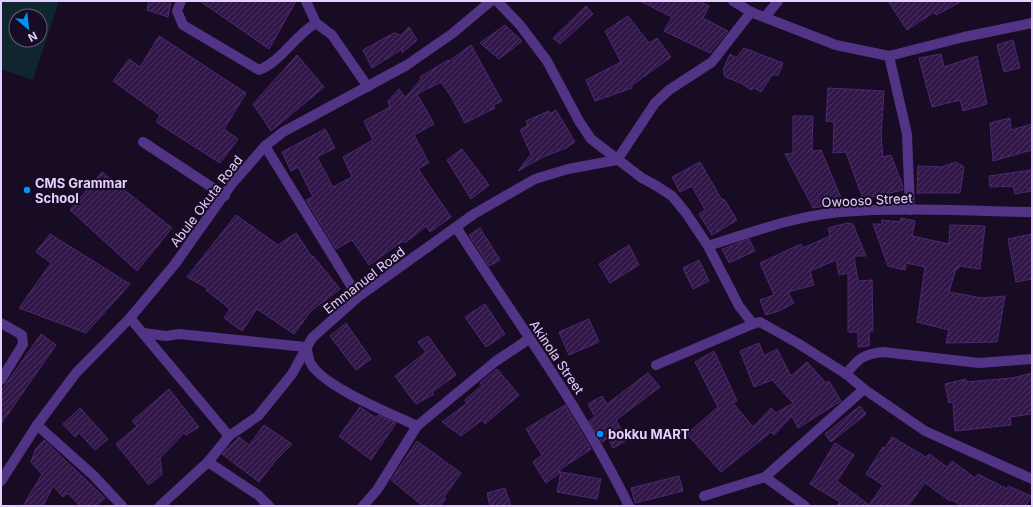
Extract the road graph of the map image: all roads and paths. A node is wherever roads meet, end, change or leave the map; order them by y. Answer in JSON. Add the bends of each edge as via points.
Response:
{"nodes":[{"id":1,"x":180,"y":1,"type":"edge"},
{"id":2,"x":306,"y":1,"type":"edge"},
{"id":3,"x":491,"y":1,"type":"edge"},
{"id":4,"x":497,"y":1,"type":"edge"},
{"id":5,"x":732,"y":1,"type":"edge"},
{"id":6,"x":778,"y":1,"type":"edge"},
{"id":7,"x":751,"y":12,"type":"junction"},
{"id":8,"x":765,"y":17,"type":"junction"},
{"id":9,"x":316,"y":23,"type":"junction"},
{"id":10,"x":1032,"y":23,"type":"edge"},
{"id":11,"x":889,"y":56,"type":"junction"},
{"id":12,"x":368,"y":87,"type":"junction"},
{"id":13,"x":143,"y":142,"type":"dead end"},
{"id":14,"x":265,"y":146,"type":"junction"},
{"id":15,"x":617,"y":160,"type":"junction"},
{"id":16,"x":225,"y":196,"type":"junction"},
{"id":17,"x":910,"y":210,"type":"junction"},
{"id":18,"x":1032,"y":212,"type":"edge"},
{"id":19,"x":456,"y":227,"type":"junction"},
{"id":20,"x":708,"y":246,"type":"junction"},
{"id":21,"x":358,"y":297,"type":"junction"},
{"id":22,"x":130,"y":318,"type":"junction"},
{"id":23,"x":1,"y":323,"type":"edge"},
{"id":24,"x":752,"y":324,"type":"junction"},
{"id":25,"x":143,"y":333,"type":"junction"},
{"id":26,"x":529,"y":338,"type":"junction"},
{"id":27,"x":306,"y":347,"type":"junction"},
{"id":28,"x":1032,"y":359,"type":"edge"},
{"id":29,"x":656,"y":365,"type":"dead end"},
{"id":30,"x":846,"y":374,"type":"junction"},
{"id":31,"x":1,"y":380,"type":"edge"},
{"id":32,"x":864,"y":389,"type":"junction"},
{"id":33,"x":37,"y":425,"type":"junction"},
{"id":34,"x":417,"y":426,"type":"junction"},
{"id":35,"x":229,"y":436,"type":"junction"},
{"id":36,"x":208,"y":462,"type":"junction"},
{"id":37,"x":765,"y":477,"type":"junction"},
{"id":38,"x":1032,"y":479,"type":"edge"},
{"id":39,"x":1,"y":481,"type":"edge"},
{"id":40,"x":704,"y":496,"type":"dead end"},
{"id":41,"x":122,"y":506,"type":"edge"},
{"id":42,"x":160,"y":506,"type":"edge"},
{"id":43,"x":268,"y":506,"type":"edge"},
{"id":44,"x":363,"y":506,"type":"edge"},
{"id":45,"x":629,"y":506,"type":"edge"},
{"id":46,"x":805,"y":506,"type":"edge"}],
"edges":[{"from":1,"to":9,"type":"street","via":[[177,11],[184,25],[259,70],[271,64],[306,29]]},
{"from":2,"to":9,"type":"street"},
{"from":3,"to":12,"type":"street","name":"Abule Okuta Road","via":[[453,33]]},
{"from":4,"to":15,"type":"street","via":[[520,25],[547,61],[591,138]]},
{"from":5,"to":7,"type":"street"},
{"from":6,"to":8,"type":"street"},
{"from":7,"to":8,"type":"street"},
{"from":7,"to":15,"type":"street","via":[[712,62],[655,102]]},
{"from":8,"to":11,"type":"street","via":[[836,45]]},
{"from":9,"to":12,"type":"street","via":[[332,35]]},
{"from":10,"to":11,"type":"street"},
{"from":11,"to":17,"type":"street","via":[[907,134]]},
{"from":12,"to":14,"type":"street","name":"Abule Okuta Road","via":[[283,132]]},
{"from":13,"to":16,"type":"street"},
{"from":14,"to":16,"type":"street","name":"Abule Okuta Road"},
{"from":14,"to":21,"type":"street"},
{"from":15,"to":19,"type":"street","name":"Emmanuel Road","via":[[568,169],[536,179]]},
{"from":15,"to":20,"type":"street","via":[[672,196]]},
{"from":16,"to":22,"type":"street","name":"Abule Okuta Road","via":[[175,264]]},
{"from":17,"to":18,"type":"street","name":"Owooso Street"},
{"from":17,"to":20,"type":"street","name":"Owooso Street","via":[[840,212],[782,222]]},
{"from":19,"to":21,"type":"street","name":"Emmanuel Road"},
{"from":19,"to":26,"type":"street","name":"Akinola Street"},
{"from":20,"to":24,"type":"street","via":[[739,306]]},
{"from":21,"to":27,"type":"street","name":"Emmanuel Road","via":[[312,338]]},
{"from":22,"to":25,"type":"street"},
{"from":22,"to":33,"type":"street","name":"Abule Okuta Road","via":[[76,374]]},
{"from":23,"to":31,"type":"street","via":[[22,335],[23,340]]},
{"from":24,"to":29,"type":"street"},
{"from":24,"to":30,"type":"street","via":[[760,322]]},
{"from":25,"to":27,"type":"street","via":[[166,336],[179,334]]},
{"from":25,"to":35,"type":"street"},
{"from":26,"to":34,"type":"street","via":[[496,361]]},
{"from":26,"to":45,"type":"street","name":"Akinola Street","via":[[573,404]]},
{"from":27,"to":34,"type":"street","via":[[310,363],[339,387]]},
{"from":27,"to":35,"type":"street","name":"Emmanuel Road","via":[[292,374],[258,416]]},
{"from":28,"to":30,"type":"street","via":[[979,363],[883,352],[859,358]]},
{"from":30,"to":32,"type":"street"},
{"from":32,"to":37,"type":"street"},
{"from":32,"to":38,"type":"street","via":[[925,431]]},
{"from":33,"to":39,"type":"street","name":"Abule Okuta Road"},
{"from":33,"to":41,"type":"street","via":[[93,475]]},
{"from":34,"to":44,"type":"street","via":[[377,490]]},
{"from":35,"to":36,"type":"street","name":"Emmanuel Road"},
{"from":36,"to":42,"type":"street","name":"Emmanuel Road"},
{"from":36,"to":43,"type":"street","via":[[258,495]]},
{"from":37,"to":40,"type":"street"},
{"from":37,"to":46,"type":"street"}]}
